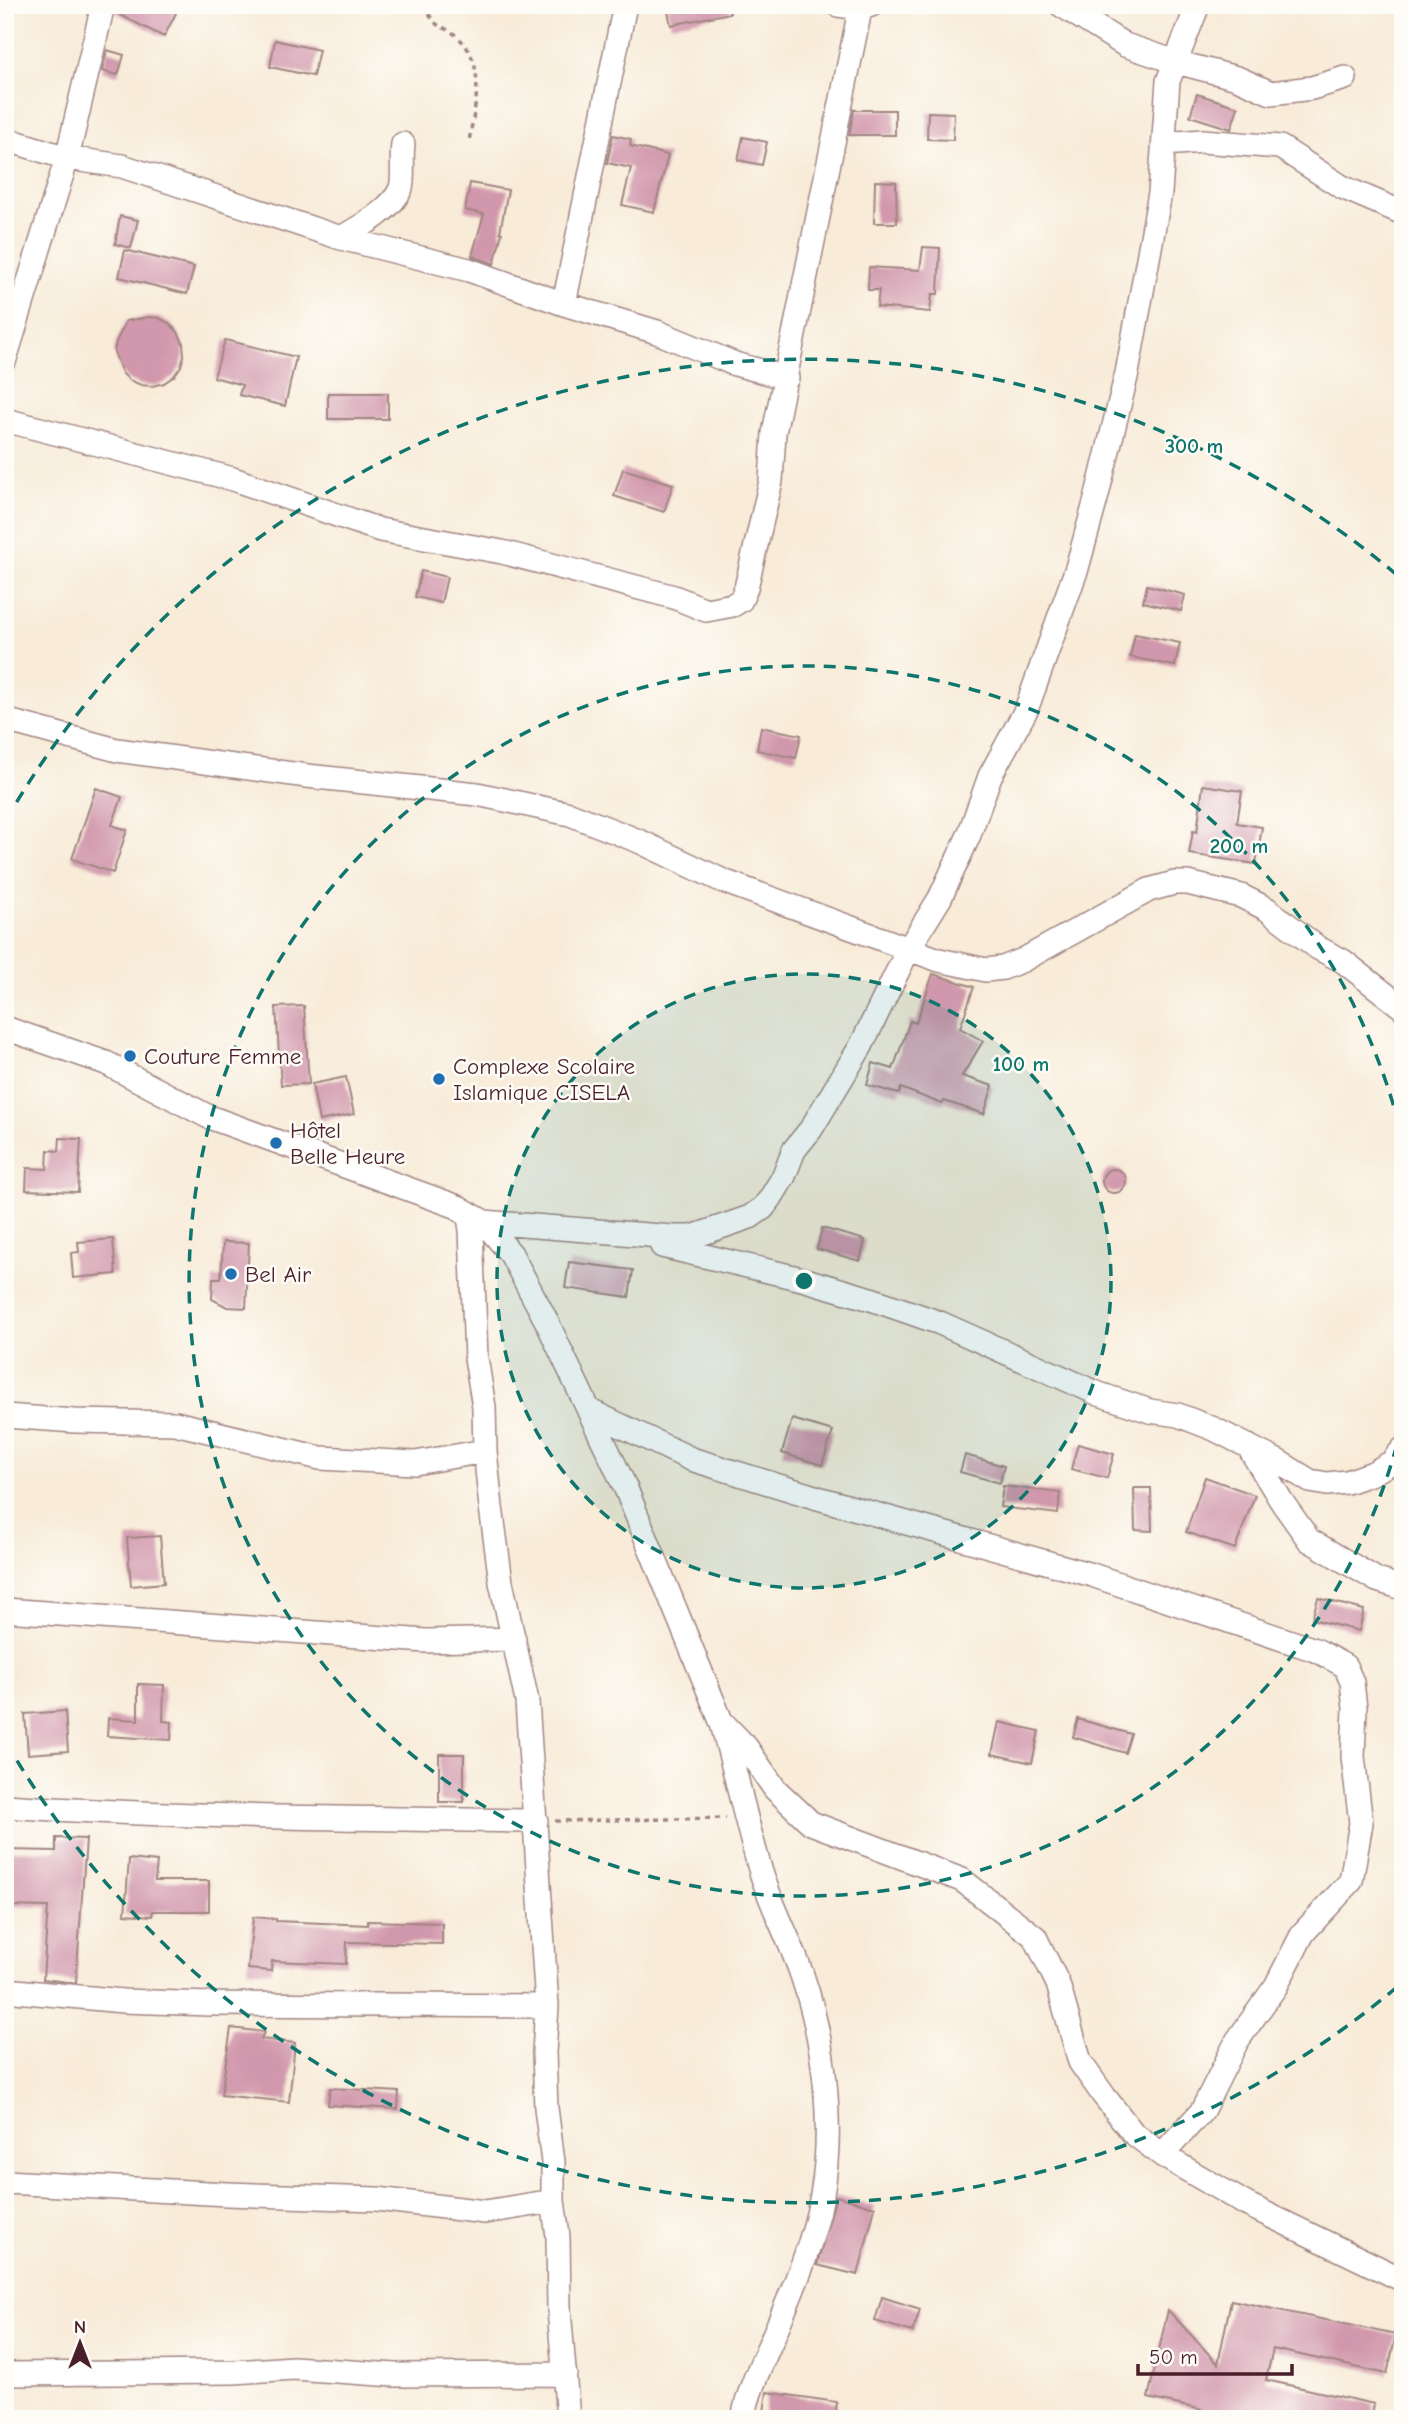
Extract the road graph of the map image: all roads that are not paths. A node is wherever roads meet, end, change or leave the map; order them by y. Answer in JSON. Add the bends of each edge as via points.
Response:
{"nodes":[{"id":1,"x":103,"y":5,"type":"edge"},
{"id":2,"x":625,"y":5,"type":"edge"},
{"id":3,"x":1061,"y":5,"type":"edge"},
{"id":4,"x":1198,"y":5,"type":"edge"},
{"id":5,"x":858,"y":6,"type":"edge"},
{"id":6,"x":1176,"y":62,"type":"junction"},
{"id":7,"x":1345,"y":78,"type":"dead end"},
{"id":8,"x":5,"y":139,"type":"edge"},
{"id":9,"x":403,"y":144,"type":"dead end"},
{"id":10,"x":1165,"y":144,"type":"junction"},
{"id":11,"x":67,"y":158,"type":"junction"},
{"id":12,"x":1403,"y":213,"type":"edge"},
{"id":13,"x":341,"y":238,"type":"junction"},
{"id":14,"x":564,"y":304,"type":"junction"},
{"id":15,"x":5,"y":359,"type":"edge"},
{"id":16,"x":787,"y":378,"type":"junction"},
{"id":17,"x":5,"y":420,"type":"edge"},
{"id":18,"x":5,"y":720,"type":"edge"},
{"id":19,"x":909,"y":948,"type":"junction"},
{"id":20,"x":1403,"y":1008,"type":"edge"},
{"id":21,"x":5,"y":1028,"type":"edge"},
{"id":22,"x":458,"y":1207,"type":"junction"},
{"id":23,"x":484,"y":1222,"type":"junction"},
{"id":24,"x":608,"y":1233,"type":"junction"},
{"id":25,"x":590,"y":1411,"type":"junction"},
{"id":26,"x":5,"y":1416,"type":"edge"},
{"id":27,"x":1248,"y":1446,"type":"junction"},
{"id":28,"x":1403,"y":1450,"type":"edge"},
{"id":29,"x":485,"y":1451,"type":"junction"},
{"id":30,"x":1403,"y":1588,"type":"edge"},
{"id":31,"x":5,"y":1610,"type":"edge"},
{"id":32,"x":514,"y":1639,"type":"junction"},
{"id":33,"x":721,"y":1721,"type":"junction"},
{"id":34,"x":5,"y":1806,"type":"edge"},
{"id":35,"x":536,"y":1821,"type":"junction"},
{"id":36,"x":5,"y":1990,"type":"edge"},
{"id":37,"x":547,"y":2006,"type":"junction"},
{"id":38,"x":1162,"y":2155,"type":"junction"},
{"id":39,"x":5,"y":2182,"type":"edge"},
{"id":40,"x":554,"y":2201,"type":"junction"},
{"id":41,"x":1403,"y":2280,"type":"edge"},
{"id":42,"x":5,"y":2374,"type":"edge"},
{"id":43,"x":565,"y":2374,"type":"junction"},
{"id":44,"x":568,"y":2419,"type":"edge"},
{"id":45,"x":743,"y":2419,"type":"edge"}],
"edges":[{"from":1,"to":11,"type":"street"},
{"from":2,"to":14,"type":"street"},
{"from":3,"to":6,"type":"street","via":[[1125,45]]},
{"from":4,"to":6,"type":"street"},
{"from":5,"to":16,"type":"street"},
{"from":6,"to":7,"type":"street","via":[[1237,78],[1271,93]]},
{"from":6,"to":10,"type":"street","via":[[1168,80]]},
{"from":8,"to":11,"type":"street"},
{"from":9,"to":13,"type":"street","via":[[401,189],[372,219]]},
{"from":10,"to":12,"type":"street","via":[[1202,141],[1280,147],[1342,187]]},
{"from":10,"to":19,"type":"street","via":[[1127,373],[1077,568],[1026,710],[990,776],[970,835],[940,898]]},
{"from":11,"to":13,"type":"street","via":[[122,166]]},
{"from":11,"to":15,"type":"street"},
{"from":13,"to":14,"type":"street","via":[[469,270]]},
{"from":14,"to":16,"type":"street"},
{"from":16,"to":17,"type":"street","via":[[774,433],[771,481],[746,588],[741,600],[716,610],[502,552],[380,530],[233,479]]},
{"from":18,"to":19,"type":"street","via":[[117,750],[477,794],[570,814],[723,881]]},
{"from":19,"to":20,"type":"street","via":[[968,967],[1003,968],[1149,890],[1188,883],[1241,896],[1267,909]]},
{"from":19,"to":24,"type":"street","via":[[861,1046],[763,1208],[692,1237]]},
{"from":21,"to":22,"type":"street","via":[[106,1063],[209,1117]]},
{"from":22,"to":23,"type":"street"},
{"from":22,"to":29,"type":"street","via":[[469,1217],[471,1230]]},
{"from":23,"to":24,"type":"street"},
{"from":23,"to":25,"type":"street","via":[[511,1254]]},
{"from":24,"to":27,"type":"street","via":[[872,1299],[940,1323],[1098,1394],[1178,1415]]},
{"from":25,"to":33,"type":"street"},
{"from":25,"to":38,"type":"street","via":[[691,1459],[1092,1575],[1318,1651],[1345,1666],[1355,1708],[1353,1757],[1361,1823],[1351,1881],[1303,1933],[1276,1986],[1237,2042],[1202,2111]]},
{"from":26,"to":29,"type":"street","via":[[175,1423],[320,1458],[415,1463]]},
{"from":27,"to":28,"type":"street","via":[[1310,1481],[1327,1484],[1373,1473]]},
{"from":27,"to":30,"type":"street","via":[[1309,1540],[1377,1580]]},
{"from":29,"to":32,"type":"street","via":[[501,1582]]},
{"from":31,"to":32,"type":"street","via":[[426,1642]]},
{"from":32,"to":35,"type":"street","via":[[527,1701]]},
{"from":33,"to":38,"type":"street","via":[[775,1789],[811,1823],[962,1880],[1035,1937],[1058,1984],[1080,2062],[1133,2133]]},
{"from":33,"to":45,"type":"street","via":[[762,1875],[803,1978],[822,2049],[827,2153],[811,2235]]},
{"from":34,"to":35,"type":"street","via":[[223,1816]]},
{"from":35,"to":37,"type":"street"},
{"from":36,"to":37,"type":"street","via":[[185,2003]]},
{"from":37,"to":40,"type":"street","via":[[544,2053]]},
{"from":38,"to":41,"type":"street","via":[[1245,2204]]},
{"from":39,"to":40,"type":"street","via":[[377,2199],[485,2212]]},
{"from":40,"to":43,"type":"street"},
{"from":42,"to":43,"type":"street","via":[[293,2368],[395,2375]]},
{"from":43,"to":44,"type":"street"}]}
